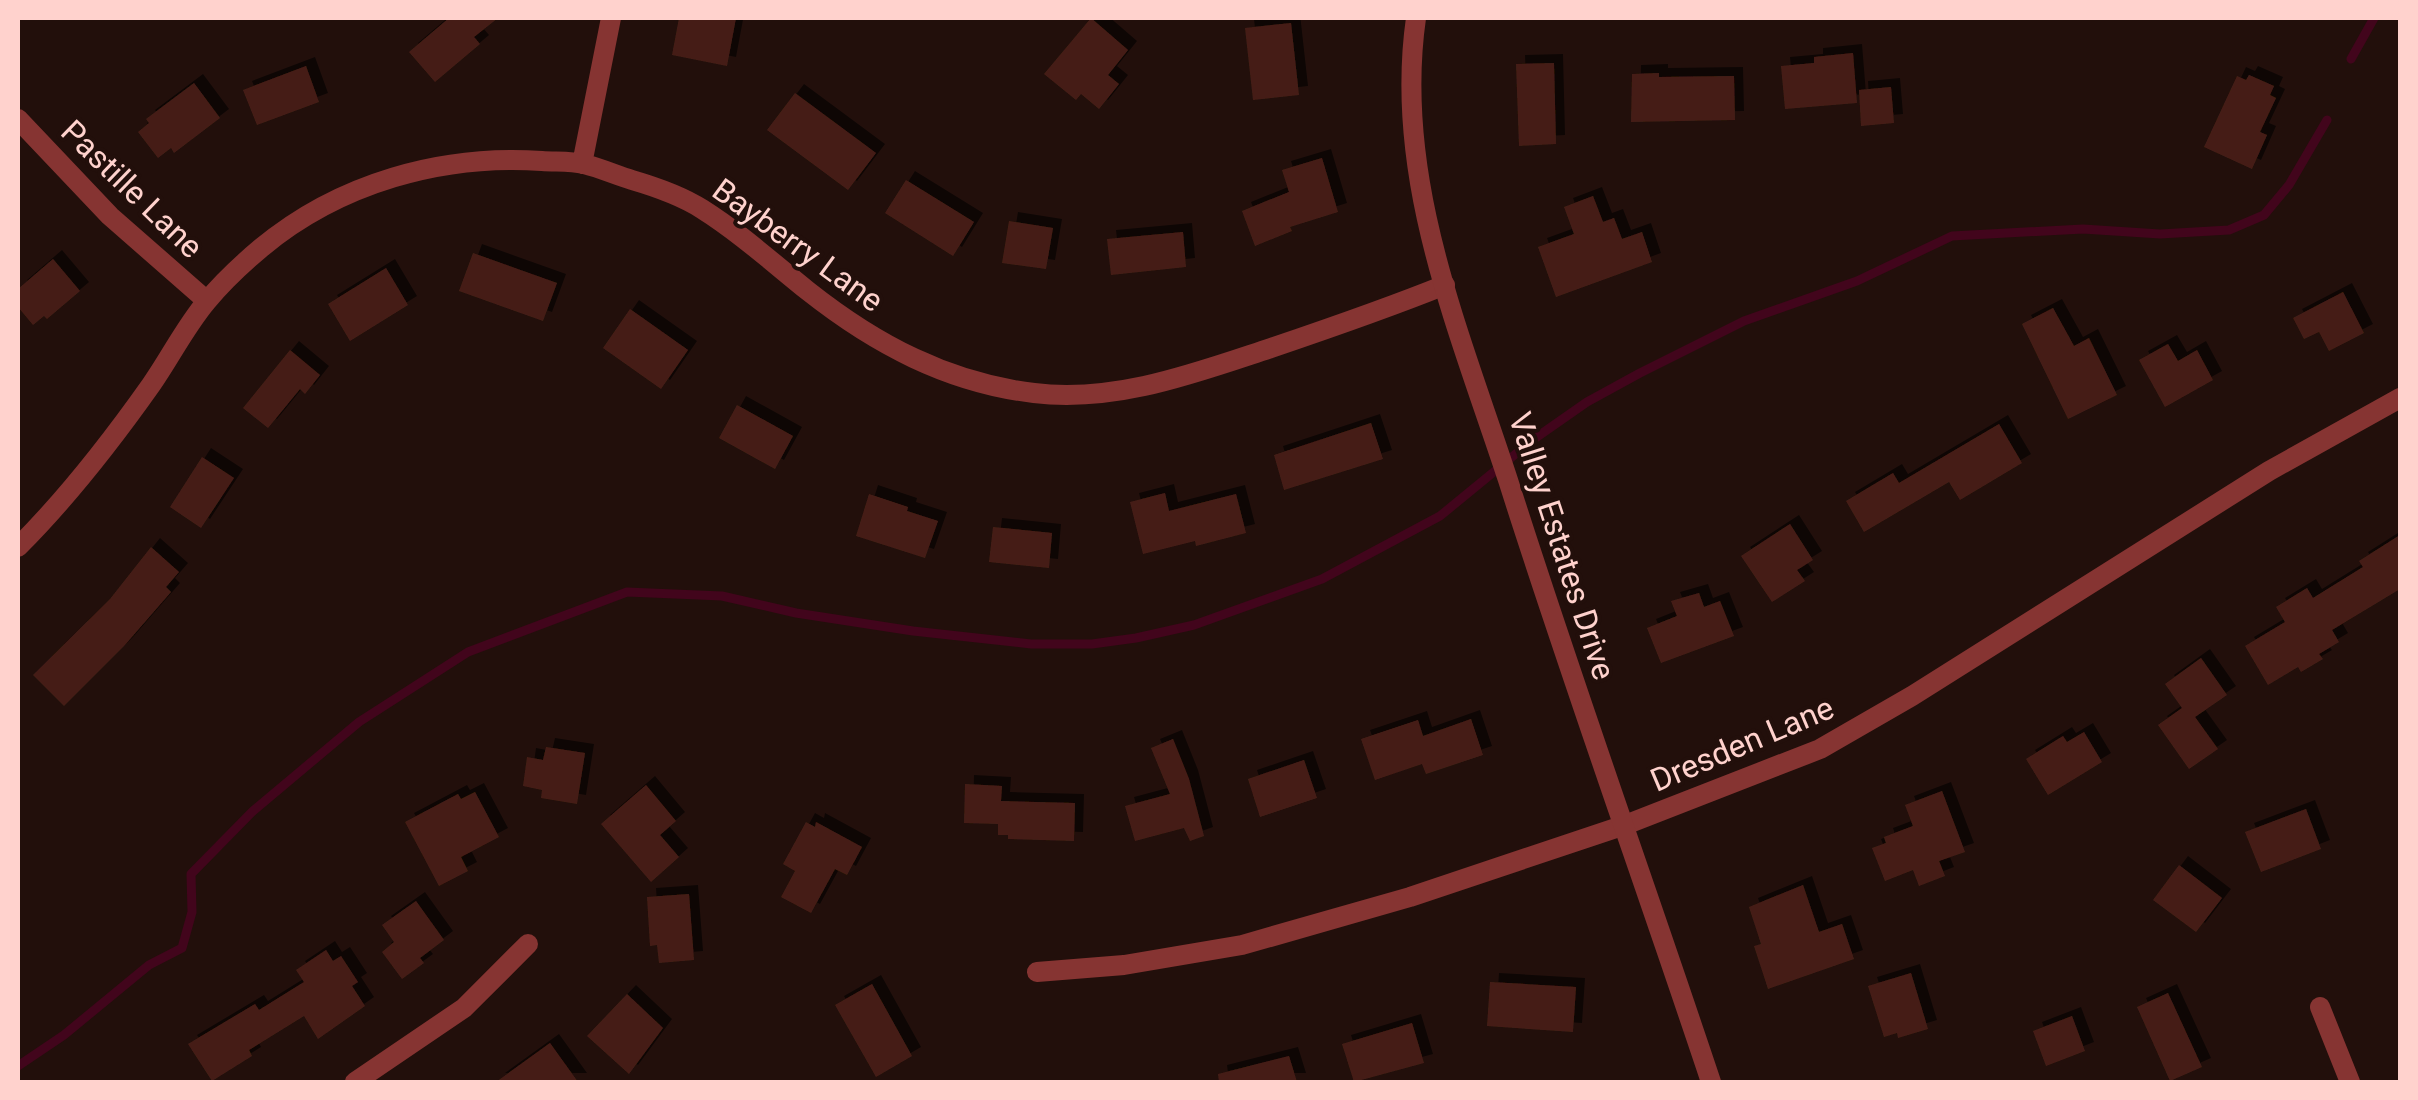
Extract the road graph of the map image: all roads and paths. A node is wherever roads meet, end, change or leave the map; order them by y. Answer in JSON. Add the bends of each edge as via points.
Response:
{"nodes":[{"id":1,"x":612,"y":18,"type":"edge"},
{"id":2,"x":1416,"y":18,"type":"edge"},
{"id":3,"x":18,"y":119,"type":"edge"},
{"id":4,"x":582,"y":164,"type":"junction"},
{"id":5,"x":1445,"y":285,"type":"junction"},
{"id":6,"x":207,"y":301,"type":"junction"},
{"id":7,"x":2400,"y":398,"type":"edge"},
{"id":8,"x":18,"y":547,"type":"edge"},
{"id":9,"x":1624,"y":826,"type":"junction"},
{"id":10,"x":528,"y":944,"type":"dead end"},
{"id":11,"x":1036,"y":972,"type":"dead end"},
{"id":12,"x":2320,"y":1007,"type":"dead end"},
{"id":13,"x":355,"y":1082,"type":"edge"},
{"id":14,"x":1711,"y":1082,"type":"edge"},
{"id":15,"x":2350,"y":1082,"type":"edge"}],
"edges":[{"from":1,"to":4,"type":"street"},
{"from":2,"to":5,"type":"street","name":"Valley Estates Drive","via":[[1410,124],[1424,212]]},
{"from":3,"to":6,"type":"street","name":"Pastille Lane","via":[[110,216]]},
{"from":4,"to":5,"type":"street","name":"Bayberry Lane","via":[[697,206],[868,334],[931,368],[1035,394],[1085,396],[1146,386]]},
{"from":4,"to":6,"type":"street","name":"Bayberry Lane","via":[[498,158],[380,181],[318,209],[261,248]]},
{"from":5,"to":9,"type":"street","name":"Valley Estates Drive"},
{"from":6,"to":8,"type":"street","name":"Bayberry Lane","via":[[114,438]]},
{"from":7,"to":9,"type":"street","name":"Dresden Lane","via":[[2269,471],[1820,749]]},
{"from":9,"to":11,"type":"street","name":"Dresden Lane","via":[[1242,945]]},
{"from":9,"to":14,"type":"street","name":"Valley Estates Drive"},
{"from":10,"to":13,"type":"street","via":[[464,1008]]},
{"from":12,"to":15,"type":"street"}]}
